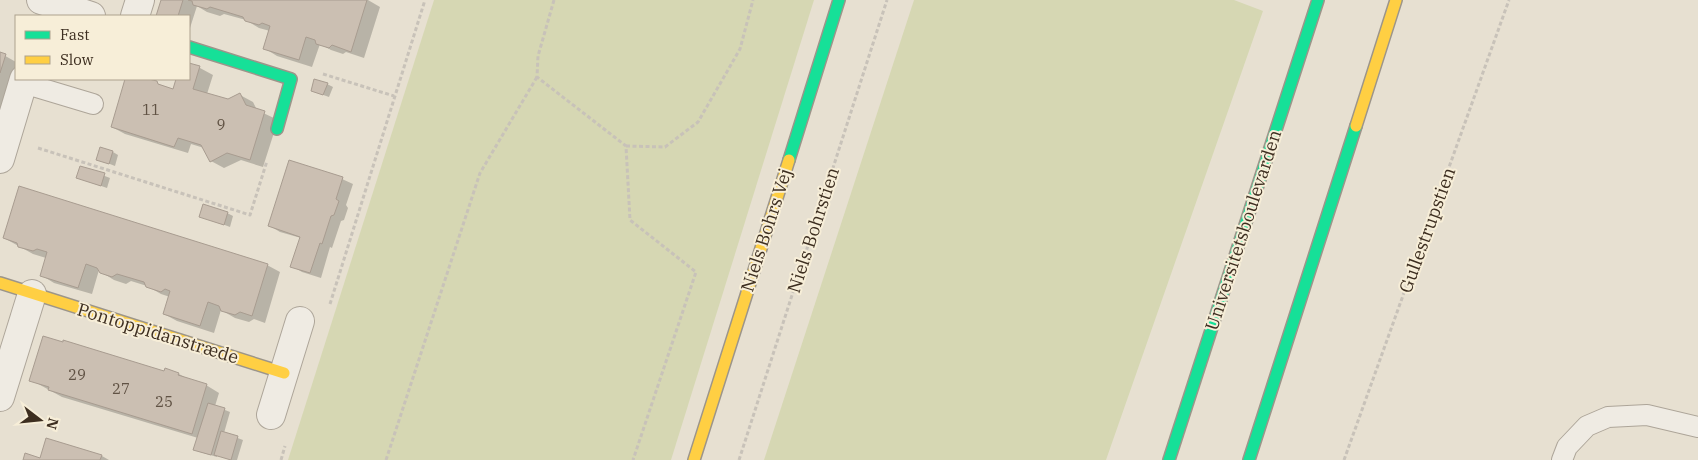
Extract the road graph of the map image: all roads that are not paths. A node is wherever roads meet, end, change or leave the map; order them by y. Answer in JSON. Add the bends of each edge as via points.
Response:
{"nodes":[{"id":1,"x":140,"y":0,"type":"edge"},
{"id":2,"x":840,"y":0,"type":"edge"},
{"id":3,"x":1318,"y":0,"type":"edge"},
{"id":4,"x":1396,"y":0,"type":"edge"},
{"id":5,"x":44,"y":6,"type":"edge"},
{"id":6,"x":86,"y":15,"type":"edge"},
{"id":7,"x":135,"y":15,"type":"edge"},
{"id":8,"x":190,"y":47,"type":"edge"},
{"id":9,"x":23,"y":81,"type":"edge"},
{"id":10,"x":93,"y":104,"type":"dead end"},
{"id":11,"x":277,"y":129,"type":"road end"},
{"id":12,"x":3,"y":148,"type":"edge"},
{"id":13,"x":0,"y":283,"type":"edge"},
{"id":14,"x":32,"y":294,"type":"junction"},
{"id":15,"x":300,"y":321,"type":"dead end"},
{"id":16,"x":4,"y":369,"type":"edge"},
{"id":17,"x":284,"y":372,"type":"junction"},
{"id":18,"x":0,"y":397,"type":"edge"},
{"id":19,"x":271,"y":415,"type":"dead end"},
{"id":20,"x":1698,"y":427,"type":"edge"},
{"id":21,"x":694,"y":460,"type":"edge"},
{"id":22,"x":1169,"y":460,"type":"edge"},
{"id":23,"x":1249,"y":460,"type":"edge"},
{"id":24,"x":1562,"y":460,"type":"edge"}],
"edges":[{"from":1,"to":7,"type":"street"},
{"from":2,"to":21,"type":"main road","name":"Niels Bohrs Vej"},
{"from":3,"to":22,"type":"main road","name":"Universitetsboulevarden"},
{"from":4,"to":23,"type":"main road"},
{"from":5,"to":6,"type":"street"},
{"from":8,"to":11,"type":"main road","via":[[291,79]]},
{"from":9,"to":10,"type":"lane"},
{"from":9,"to":12,"type":"street"},
{"from":13,"to":14,"type":"main road","name":"Pontoppidanstræde"},
{"from":14,"to":16,"type":"street"},
{"from":14,"to":17,"type":"main road","name":"Pontoppidanstræde"},
{"from":15,"to":17,"type":"street"},
{"from":16,"to":18,"type":"street"},
{"from":17,"to":19,"type":"street"},
{"from":20,"to":24,"type":"lane","via":[[1647,415],[1608,416],[1586,426],[1567,447]]}]}
